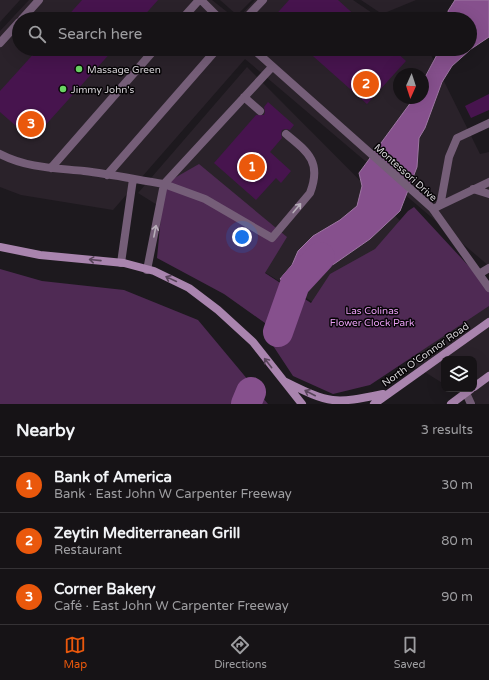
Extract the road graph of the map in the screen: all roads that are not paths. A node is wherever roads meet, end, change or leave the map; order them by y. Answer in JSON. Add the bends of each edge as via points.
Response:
{"nodes":[{"id":1,"x":39,"y":0,"type":"edge"},
{"id":2,"x":200,"y":0,"type":"edge"},
{"id":3,"x":263,"y":0,"type":"edge"},
{"id":4,"x":28,"y":12,"type":"edge"},
{"id":5,"x":189,"y":12,"type":"edge"},
{"id":6,"x":213,"y":12,"type":"edge"},
{"id":7,"x":252,"y":12,"type":"edge"},
{"id":8,"x":12,"y":30,"type":"edge"},
{"id":9,"x":0,"y":43,"type":"edge"},
{"id":10,"x":150,"y":56,"type":"edge"},
{"id":11,"x":211,"y":56,"type":"edge"},
{"id":12,"x":261,"y":56,"type":"edge"},
{"id":13,"x":272,"y":66,"type":"junction"},
{"id":14,"x":244,"y":97,"type":"junction"},
{"id":15,"x":260,"y":111,"type":"dead end"},
{"id":16,"x":489,"y":123,"type":"edge"},
{"id":17,"x":286,"y":134,"type":"dead end"},
{"id":18,"x":0,"y":154,"type":"edge"},
{"id":19,"x":51,"y":168,"type":"junction"},
{"id":20,"x":107,"y":175,"type":"junction"},
{"id":21,"x":133,"y":179,"type":"junction"},
{"id":22,"x":489,"y":182,"type":"edge"},
{"id":23,"x":164,"y":184,"type":"junction"},
{"id":24,"x":473,"y":189,"type":"junction"},
{"id":25,"x":489,"y":194,"type":"edge"},
{"id":26,"x":433,"y":206,"type":"junction"},
{"id":27,"x":0,"y":247,"type":"edge"},
{"id":28,"x":121,"y":262,"type":"junction"},
{"id":29,"x":489,"y":268,"type":"edge"},
{"id":30,"x":147,"y":270,"type":"junction"},
{"id":31,"x":479,"y":274,"type":"junction"},
{"id":32,"x":489,"y":288,"type":"edge"},
{"id":33,"x":489,"y":322,"type":"edge"},
{"id":34,"x":489,"y":376,"type":"edge"},
{"id":35,"x":282,"y":380,"type":"junction"},
{"id":36,"x":477,"y":385,"type":"edge"},
{"id":37,"x":467,"y":392,"type":"edge"},
{"id":38,"x":468,"y":392,"type":"edge"},
{"id":39,"x":387,"y":393,"type":"junction"},
{"id":40,"x":302,"y":404,"type":"edge"},
{"id":41,"x":374,"y":404,"type":"edge"},
{"id":42,"x":451,"y":404,"type":"edge"},
{"id":43,"x":471,"y":404,"type":"edge"}],
"edges":[{"from":1,"to":4,"type":"lane"},
{"from":2,"to":5,"type":"lane"},
{"from":2,"to":6,"type":"lane"},
{"from":3,"to":7,"type":"lane"},
{"from":8,"to":9,"type":"lane"},
{"from":10,"to":19,"type":"lane"},
{"from":11,"to":20,"type":"lane"},
{"from":12,"to":13,"type":"lane","name":"Montessori Drive"},
{"from":13,"to":14,"type":"lane"},
{"from":13,"to":26,"type":"lane","name":"Montessori Drive"},
{"from":14,"to":15,"type":"lane"},
{"from":14,"to":23,"type":"lane"},
{"from":16,"to":26,"type":"lane","via":[[457,138]]},
{"from":23,"to":17,"type":"lane","one_way":true,"via":[[205,199],[272,238],[310,193],[315,173],[313,161],[305,150]]},
{"from":18,"to":19,"type":"lane","via":[[18,162]]},
{"from":19,"to":20,"type":"lane"},
{"from":20,"to":21,"type":"lane"},
{"from":21,"to":23,"type":"lane"},
{"from":21,"to":28,"type":"lane"},
{"from":22,"to":24,"type":"lane"},
{"from":30,"to":23,"type":"lane","one_way":true},
{"from":24,"to":25,"type":"lane"},
{"from":24,"to":26,"type":"lane"},
{"from":26,"to":31,"type":"lane","name":"Montessori Drive"},
{"from":28,"to":27,"type":"main road","one_way":true,"via":[[40,255]]},
{"from":28,"to":30,"type":"main road"},
{"from":29,"to":31,"type":"lane"},
{"from":35,"to":30,"type":"main road","one_way":true,"via":[[253,342],[218,310],[189,288]]},
{"from":31,"to":32,"type":"lane","name":"Montessori Drive"},
{"from":33,"to":39,"type":"main road","name":"North O'Connor Road"},
{"from":34,"to":36,"type":"main road"},
{"from":39,"to":35,"type":"main road","one_way":true,"via":[[357,402],[336,403],[324,401]]},
{"from":35,"to":40,"type":"main road"},
{"from":37,"to":42,"type":"main road"},
{"from":38,"to":43,"type":"lane"},
{"from":39,"to":41,"type":"main road","name":"North O'Connor Road"}]}
